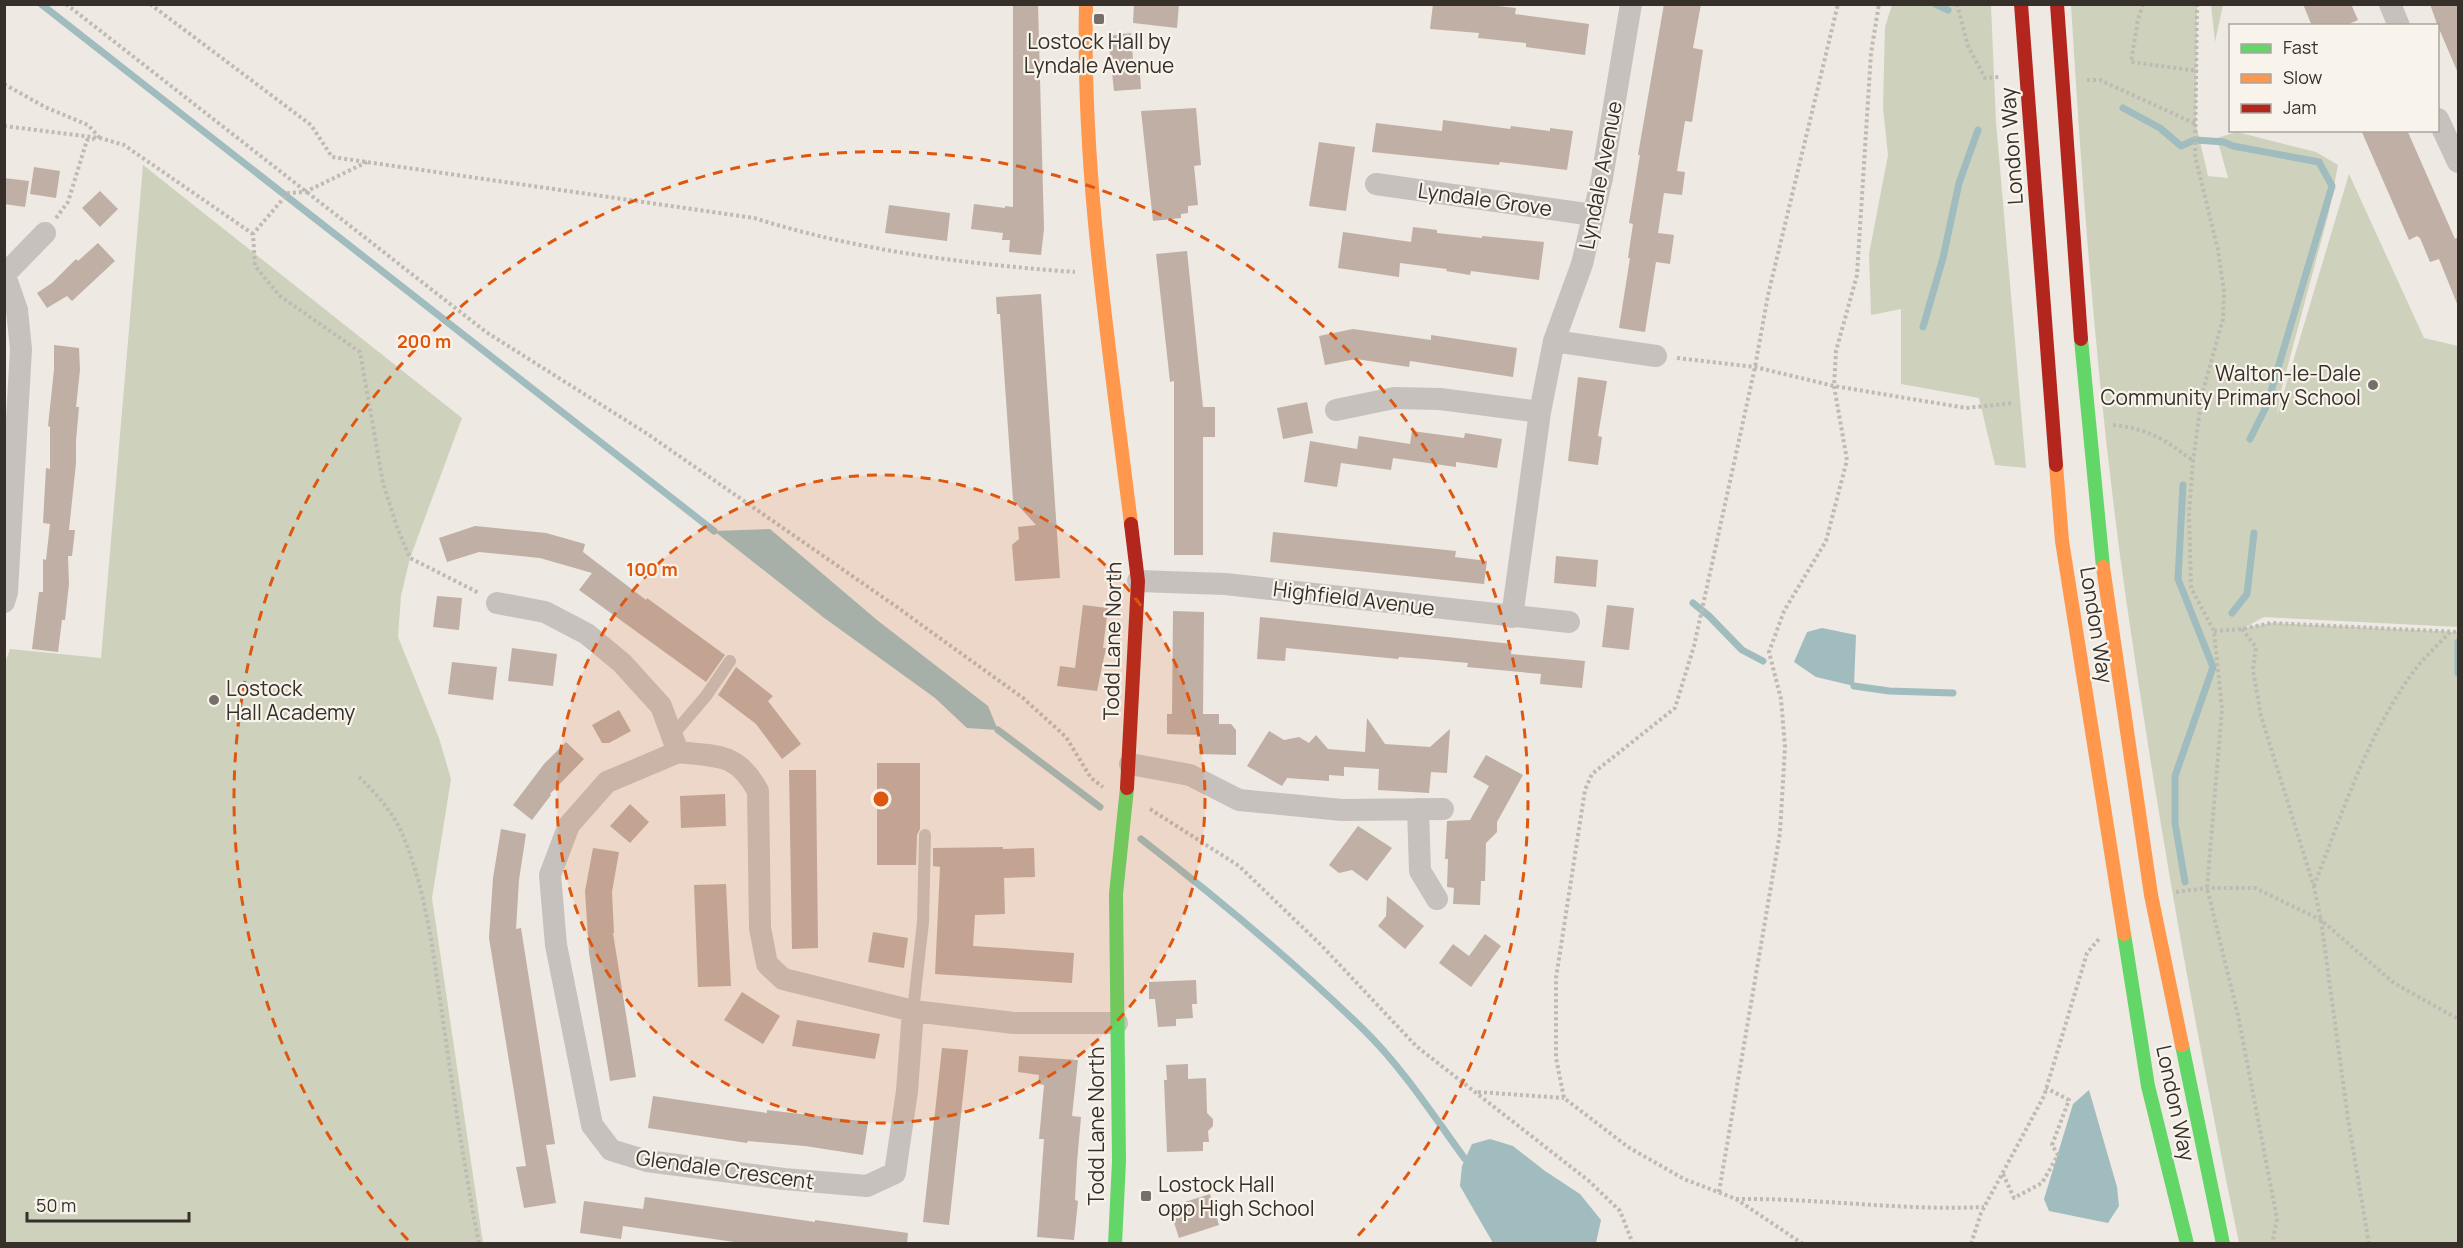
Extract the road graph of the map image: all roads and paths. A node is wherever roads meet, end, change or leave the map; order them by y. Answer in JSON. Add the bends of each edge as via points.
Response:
{"nodes":[{"id":1,"x":66,"y":4,"type":"edge"},
{"id":2,"x":150,"y":4,"type":"edge"},
{"id":3,"x":1086,"y":4,"type":"edge"},
{"id":4,"x":1631,"y":4,"type":"edge"},
{"id":5,"x":1838,"y":4,"type":"edge"},
{"id":6,"x":1879,"y":4,"type":"edge"},
{"id":7,"x":1957,"y":4,"type":"edge"},
{"id":8,"x":2021,"y":4,"type":"edge"},
{"id":9,"x":2057,"y":4,"type":"edge"},
{"id":10,"x":2143,"y":4,"type":"edge"},
{"id":11,"x":2197,"y":4,"type":"edge"},
{"id":12,"x":2390,"y":4,"type":"edge"},
{"id":13,"x":2398,"y":24,"type":"edge"},
{"id":14,"x":2198,"y":70,"type":"junction"},
{"id":15,"x":2003,"y":77,"type":"dead end"},
{"id":16,"x":2083,"y":80,"type":"dead end"},
{"id":17,"x":4,"y":84,"type":"edge"},
{"id":18,"x":2439,"y":121,"type":"edge"},
{"id":19,"x":2196,"y":124,"type":"junction"},
{"id":20,"x":4,"y":126,"type":"edge"},
{"id":21,"x":100,"y":138,"type":"junction"},
{"id":22,"x":368,"y":161,"type":"junction"},
{"id":23,"x":2458,"y":162,"type":"edge"},
{"id":24,"x":1376,"y":184,"type":"dead end"},
{"id":25,"x":305,"y":192,"type":"junction"},
{"id":26,"x":1593,"y":215,"type":"junction"},
{"id":27,"x":45,"y":232,"type":"joint"},
{"id":28,"x":254,"y":234,"type":"junction"},
{"id":29,"x":5,"y":274,"type":"edge"},
{"id":30,"x":1101,"y":274,"type":"junction"},
{"id":31,"x":1554,"y":341,"type":"junction"},
{"id":32,"x":1656,"y":356,"type":"joint"},
{"id":33,"x":1755,"y":367,"type":"junction"},
{"id":34,"x":1834,"y":386,"type":"junction"},
{"id":35,"x":2014,"y":403,"type":"dead end"},
{"id":36,"x":1336,"y":410,"type":"dead end"},
{"id":37,"x":1540,"y":412,"type":"junction"},
{"id":38,"x":2103,"y":424,"type":"dead end"},
{"id":39,"x":2193,"y":461,"type":"junction"},
{"id":40,"x":1138,"y":581,"type":"junction"},
{"id":41,"x":4,"y":602,"type":"edge"},
{"id":42,"x":497,"y":603,"type":"joint"},
{"id":43,"x":1512,"y":617,"type":"junction"},
{"id":44,"x":1569,"y":622,"type":"dead end"},
{"id":45,"x":2242,"y":629,"type":"junction"},
{"id":46,"x":2214,"y":631,"type":"junction"},
{"id":47,"x":2451,"y":631,"type":"junction"},
{"id":48,"x":2458,"y":632,"type":"edge"},
{"id":49,"x":730,"y":662,"type":"dead end"},
{"id":50,"x":675,"y":744,"type":"junction"},
{"id":51,"x":1130,"y":764,"type":"junction"},
{"id":52,"x":359,"y":777,"type":"dead end"},
{"id":53,"x":1127,"y":794,"type":"junction"},
{"id":54,"x":1418,"y":809,"type":"junction"},
{"id":55,"x":1443,"y":809,"type":"dead end"},
{"id":56,"x":925,"y":835,"type":"dead end"},
{"id":57,"x":2314,"y":887,"type":"junction"},
{"id":58,"x":2207,"y":888,"type":"junction"},
{"id":59,"x":2172,"y":892,"type":"dead end"},
{"id":60,"x":1437,"y":899,"type":"dead end"},
{"id":61,"x":2320,"y":920,"type":"junction"},
{"id":62,"x":2101,"y":936,"type":"dead end"},
{"id":63,"x":913,"y":1011,"type":"junction"},
{"id":64,"x":2458,"y":1019,"type":"edge"},
{"id":65,"x":1117,"y":1023,"type":"junction"},
{"id":66,"x":2046,"y":1088,"type":"junction"},
{"id":67,"x":1476,"y":1092,"type":"junction"},
{"id":68,"x":1564,"y":1098,"type":"junction"},
{"id":69,"x":2002,"y":1173,"type":"junction"},
{"id":70,"x":1719,"y":1191,"type":"junction"},
{"id":71,"x":1736,"y":1199,"type":"junction"},
{"id":72,"x":1984,"y":1207,"type":"junction"},
{"id":73,"x":479,"y":1244,"type":"edge"},
{"id":74,"x":1115,"y":1244,"type":"edge"},
{"id":75,"x":1633,"y":1244,"type":"edge"},
{"id":76,"x":1803,"y":1244,"type":"edge"},
{"id":77,"x":1971,"y":1244,"type":"edge"},
{"id":78,"x":2187,"y":1244,"type":"edge"},
{"id":79,"x":2223,"y":1244,"type":"edge"},
{"id":80,"x":2272,"y":1244,"type":"edge"},
{"id":81,"x":2369,"y":1244,"type":"edge"}],
"edges":[{"from":1,"to":25,"type":"path"},
{"from":2,"to":22,"type":"path","via":[[311,126],[332,157]]},
{"from":3,"to":30,"type":"main road","name":"Todd Lane North","via":[[1089,145]]},
{"from":4,"to":26,"type":"street","name":"Lyndale Avenue"},
{"from":5,"to":33,"type":"path","via":[[1768,295]]},
{"from":6,"to":34,"type":"path","via":[[1871,53],[1857,275],[1836,351]]},
{"from":7,"to":15,"type":"path","via":[[1968,46],[1985,78]]},
{"from":8,"to":78,"type":"main road","name":"London Way","via":[[2062,541],[2148,1086]]},
{"from":9,"to":79,"type":"main road","name":"London Way","via":[[2084,387],[2103,571],[2151,895]]},
{"from":10,"to":14,"type":"path","via":[[2131,62]]},
{"from":11,"to":14,"type":"path"},
{"from":12,"to":13,"type":"street"},
{"from":14,"to":19,"type":"path"},
{"from":16,"to":19,"type":"path","via":[[2100,80]]},
{"from":17,"to":21,"type":"path","via":[[88,125]]},
{"from":18,"to":23,"type":"street"},
{"from":19,"to":39,"type":"path","via":[[2195,156],[2224,292],[2223,319],[2202,394]]},
{"from":20,"to":21,"type":"path"},
{"from":21,"to":27,"type":"path","via":[[87,140],[68,202]]},
{"from":21,"to":28,"type":"path","via":[[124,146]]},
{"from":22,"to":25,"type":"path"},
{"from":22,"to":30,"type":"path","via":[[754,218],[806,234],[930,258]]},
{"from":24,"to":26,"type":"street","name":"Lyndale Grove"},
{"from":25,"to":28,"type":"path","via":[[288,193]]},
{"from":25,"to":53,"type":"path","via":[[486,332],[646,433],[1013,691],[1066,737],[1091,778],[1107,789]]},
{"from":26,"to":31,"type":"street","name":"Lyndale Avenue","via":[[1582,264]]},
{"from":27,"to":29,"type":"street"},
{"from":28,"to":42,"type":"path","via":[[255,266],[280,296],[360,352],[383,483],[410,558]]},
{"from":29,"to":41,"type":"street","via":[[17,310],[21,349]]},
{"from":30,"to":40,"type":"main road","name":"Todd Lane North"},
{"from":31,"to":32,"type":"street"},
{"from":31,"to":37,"type":"street","name":"Lyndale Avenue"},
{"from":32,"to":33,"type":"path"},
{"from":33,"to":34,"type":"path"},
{"from":33,"to":68,"type":"path","via":[[1694,646],[1675,708],[1592,774],[1585,790],[1556,978],[1556,1058]]},
{"from":34,"to":35,"type":"path","via":[[1966,408]]},
{"from":34,"to":70,"type":"path","via":[[1847,460],[1826,541],[1784,611],[1769,652],[1780,699],[1785,747],[1780,833]]},
{"from":36,"to":37,"type":"street","via":[[1394,398],[1417,398]]},
{"from":37,"to":43,"type":"street","name":"Lyndale Avenue"},
{"from":38,"to":39,"type":"path","via":[[2138,428],[2166,441]]},
{"from":39,"to":46,"type":"path","via":[[2189,513],[2192,588]]},
{"from":40,"to":43,"type":"street","name":"Highfield Avenue","via":[[1225,584]]},
{"from":40,"to":51,"type":"main road","name":"Todd Lane North"},
{"from":42,"to":50,"type":"street","via":[[545,612],[587,634],[622,663],[661,706]]},
{"from":43,"to":44,"type":"street","name":"Highfield Avenue"},
{"from":45,"to":46,"type":"path"},
{"from":45,"to":47,"type":"path","via":[[2271,623]]},
{"from":45,"to":57,"type":"path","via":[[2256,647],[2253,670],[2261,716]]},
{"from":46,"to":58,"type":"path","via":[[2222,709]]},
{"from":47,"to":48,"type":"path"},
{"from":47,"to":57,"type":"path","via":[[2412,673],[2391,706],[2353,785]]},
{"from":49,"to":50,"type":"lane"},
{"from":50,"to":63,"type":"street","via":[[730,759],[748,772],[758,791],[760,928],[766,964],[783,979]]},
{"from":50,"to":63,"type":"street","name":"Glendale Crescent","via":[[607,782],[569,825],[550,875],[556,945],[592,1125],[611,1150],[646,1161],[867,1186],[895,1173]]},
{"from":51,"to":53,"type":"main road","name":"Todd Lane North"},
{"from":51,"to":54,"type":"street","via":[[1190,775],[1239,800],[1342,810]]},
{"from":52,"to":73,"type":"path","via":[[380,798],[400,828],[415,867],[432,949]]},
{"from":53,"to":65,"type":"main road","name":"Todd Lane North","via":[[1116,894]]},
{"from":53,"to":67,"type":"path","via":[[1239,866],[1322,946],[1416,1046]]},
{"from":54,"to":55,"type":"street"},
{"from":54,"to":60,"type":"street","via":[[1420,871]]},
{"from":56,"to":63,"type":"lane","via":[[923,922]]},
{"from":57,"to":61,"type":"path"},
{"from":58,"to":59,"type":"path"},
{"from":58,"to":61,"type":"path","via":[[2255,888]]},
{"from":58,"to":80,"type":"path","via":[[2238,1015],[2277,1219]]},
{"from":61,"to":64,"type":"path","via":[[2394,983]]},
{"from":61,"to":81,"type":"path"},
{"from":62,"to":66,"type":"path","via":[[2087,953]]},
{"from":63,"to":65,"type":"street","via":[[1014,1023]]},
{"from":65,"to":74,"type":"main road","name":"Todd Lane North","via":[[1119,1161]]},
{"from":66,"to":69,"type":"path"},
{"from":66,"to":69,"type":"path","via":[[2069,1100],[2052,1145],[2058,1155],[2042,1183],[2014,1198]]},
{"from":67,"to":68,"type":"path"},
{"from":67,"to":75,"type":"path","via":[[1589,1181],[1620,1211]]},
{"from":68,"to":70,"type":"path","via":[[1628,1147],[1684,1179]]},
{"from":69,"to":72,"type":"path"},
{"from":70,"to":71,"type":"path"},
{"from":71,"to":72,"type":"path","via":[[1946,1209]]},
{"from":71,"to":76,"type":"path"},
{"from":72,"to":77,"type":"path"}]}
